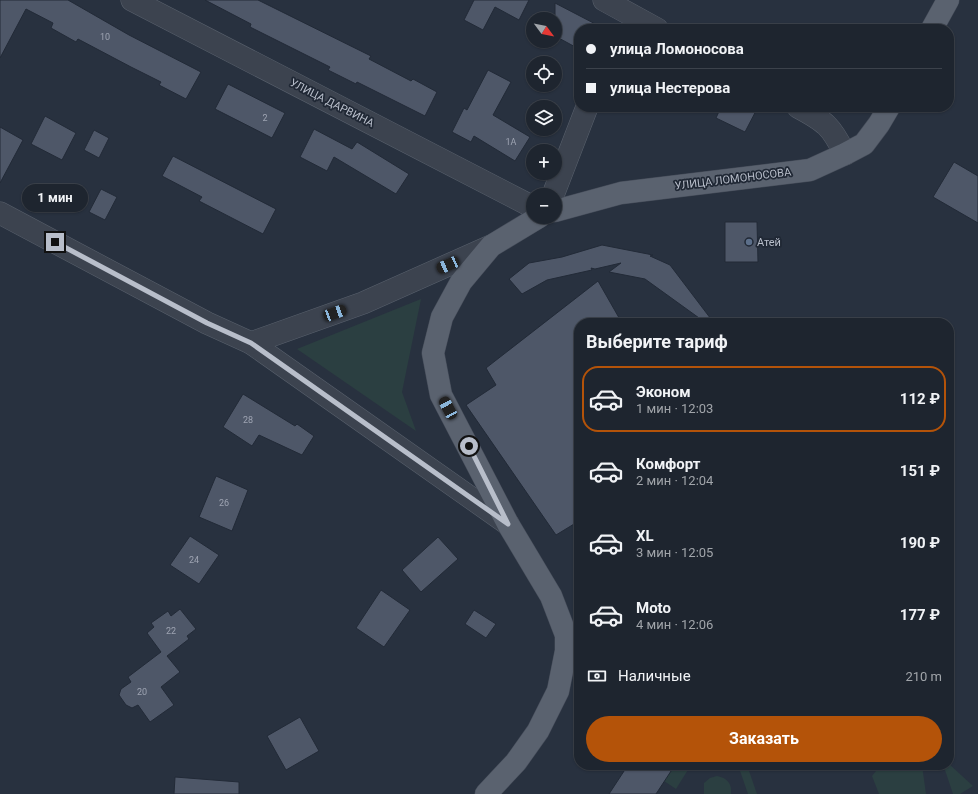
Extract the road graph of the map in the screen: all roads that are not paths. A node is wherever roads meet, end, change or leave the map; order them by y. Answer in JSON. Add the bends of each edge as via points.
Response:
{"nodes":[{"id":1,"x":132,"y":0,"type":"edge"},
{"id":2,"x":604,"y":0,"type":"edge"},
{"id":3,"x":948,"y":0,"type":"edge"},
{"id":4,"x":623,"y":13,"type":"edge"},
{"id":5,"x":646,"y":24,"type":"edge"},
{"id":6,"x":935,"y":24,"type":"edge"},
{"id":7,"x":585,"y":112,"type":"edge"},
{"id":8,"x":807,"y":112,"type":"edge"},
{"id":9,"x":886,"y":112,"type":"edge"},
{"id":10,"x":845,"y":154,"type":"junction"},
{"id":11,"x":556,"y":188,"type":"edge"},
{"id":12,"x":526,"y":202,"type":"edge"},
{"id":13,"x":562,"y":209,"type":"edge"},
{"id":14,"x":0,"y":213,"type":"edge"},
{"id":15,"x":527,"y":224,"type":"edge"},
{"id":16,"x":491,"y":246,"type":"junction"},
{"id":17,"x":251,"y":343,"type":"junction"},
{"id":18,"x":508,"y":524,"type":"junction"},
{"id":19,"x":486,"y":794,"type":"edge"}],
"edges":[{"from":1,"to":12,"type":"street","name":"УЛИЦА ДАРВИНА"},
{"from":2,"to":4,"type":"street"},
{"from":3,"to":6,"type":"main road"},
{"from":4,"to":5,"type":"street"},
{"from":7,"to":11,"type":"street"},
{"from":8,"to":10,"type":"street","via":[[822,120],[835,133]]},
{"from":9,"to":10,"type":"main road","name":"УЛИЦА ЛОМОНОСОВА","via":[[864,144]]},
{"from":10,"to":13,"type":"main road","name":"УЛИЦА ЛОМОНОСОВА","via":[[810,170],[621,193]]},
{"from":14,"to":17,"type":"street","via":[[207,323]]},
{"from":15,"to":16,"type":"main road"},
{"from":16,"to":17,"type":"street","via":[[363,303]]},
{"from":16,"to":18,"type":"main road","via":[[461,282],[451,299],[442,317],[433,353],[441,395]]},
{"from":17,"to":18,"type":"street"},
{"from":18,"to":19,"type":"main road","via":[[552,596],[566,635],[566,651],[558,691],[538,731],[516,762]]}]}
